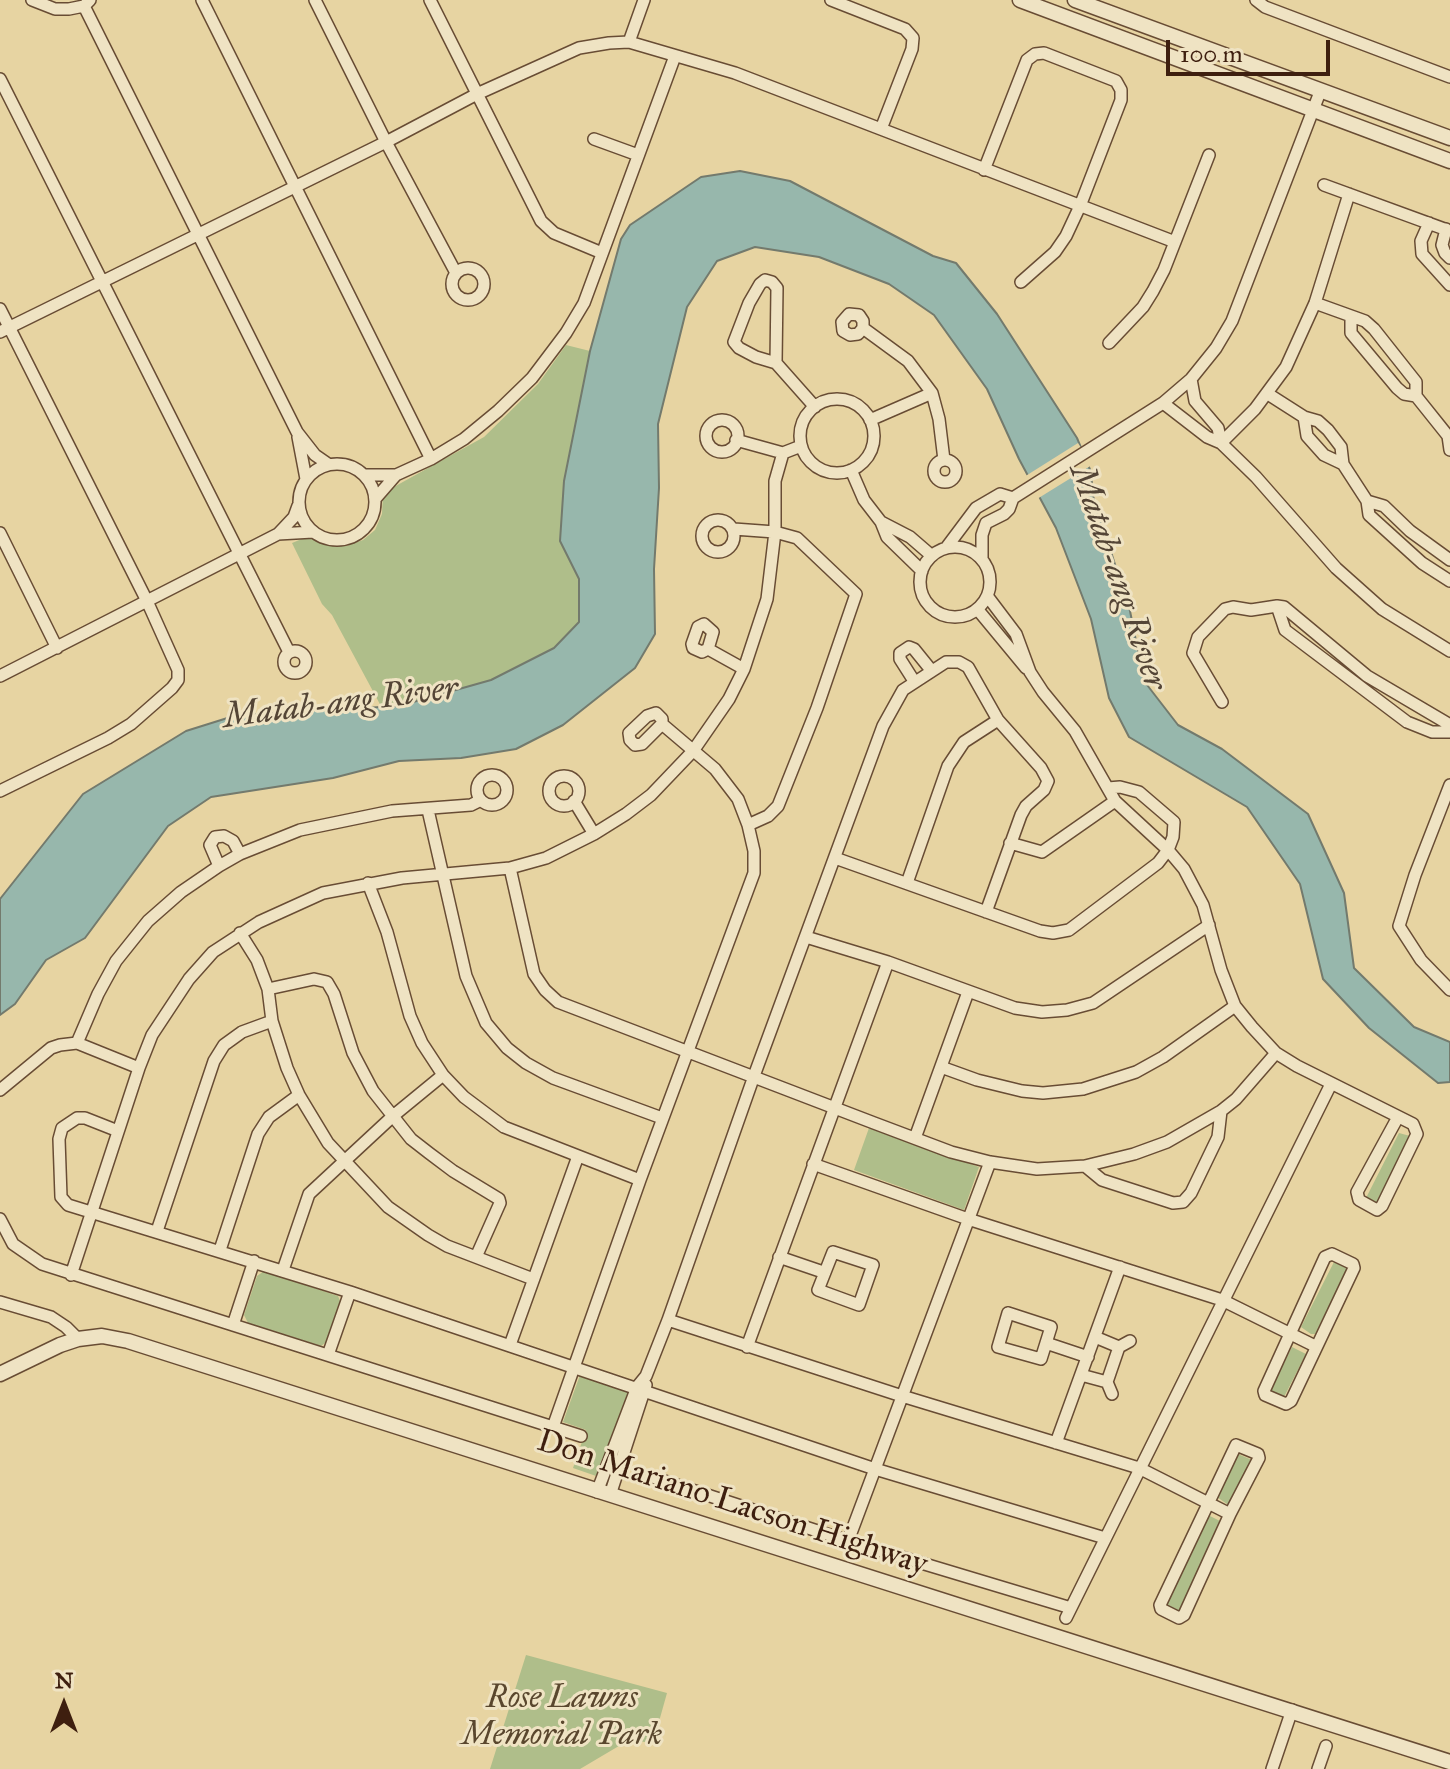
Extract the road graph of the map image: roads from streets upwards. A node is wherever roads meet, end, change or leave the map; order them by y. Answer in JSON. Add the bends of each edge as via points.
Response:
{"nodes":[{"id":1,"x":32,"y":0,"type":"edge"},
{"id":2,"x":202,"y":0,"type":"edge"},
{"id":3,"x":315,"y":0,"type":"edge"},
{"id":4,"x":430,"y":0,"type":"edge"},
{"id":5,"x":644,"y":0,"type":"edge"},
{"id":6,"x":831,"y":0,"type":"edge"},
{"id":7,"x":1020,"y":0,"type":"edge"},
{"id":8,"x":1075,"y":0,"type":"edge"},
{"id":9,"x":1256,"y":0,"type":"edge"},
{"id":10,"x":87,"y":3,"type":"edge"},
{"id":11,"x":629,"y":42,"type":"junction"},
{"id":12,"x":675,"y":56,"type":"junction"},
{"id":13,"x":1450,"y":77,"type":"edge"},
{"id":14,"x":0,"y":79,"type":"edge"},
{"id":15,"x":1320,"y":92,"type":"junction"},
{"id":16,"x":477,"y":94,"type":"junction"},
{"id":17,"x":1313,"y":111,"type":"junction"},
{"id":18,"x":881,"y":129,"type":"junction"},
{"id":19,"x":1450,"y":138,"type":"edge"},
{"id":20,"x":594,"y":139,"type":"dead end"},
{"id":21,"x":386,"y":142,"type":"junction"},
{"id":22,"x":638,"y":155,"type":"junction"},
{"id":23,"x":1209,"y":155,"type":"dead end"},
{"id":24,"x":1450,"y":161,"type":"edge"},
{"id":25,"x":984,"y":170,"type":"junction"},
{"id":26,"x":296,"y":185,"type":"junction"},
{"id":27,"x":1324,"y":185,"type":"dead end"},
{"id":28,"x":1349,"y":194,"type":"junction"},
{"id":29,"x":1080,"y":206,"type":"junction"},
{"id":30,"x":1429,"y":223,"type":"junction"},
{"id":31,"x":1448,"y":230,"type":"edge"},
{"id":32,"x":199,"y":233,"type":"junction"},
{"id":33,"x":1175,"y":242,"type":"junction"},
{"id":34,"x":602,"y":253,"type":"junction"},
{"id":35,"x":1450,"y":258,"type":"edge"},
{"id":36,"x":456,"y":273,"type":"dead end"},
{"id":37,"x":101,"y":281,"type":"junction"},
{"id":38,"x":1021,"y":282,"type":"dead end"},
{"id":39,"x":1450,"y":285,"type":"edge"},
{"id":40,"x":1315,"y":303,"type":"junction"},
{"id":41,"x":0,"y":309,"type":"edge"},
{"id":42,"x":1351,"y":318,"type":"junction"},
{"id":43,"x":863,"y":328,"type":"dead end"},
{"id":44,"x":5,"y":330,"type":"edge"},
{"id":45,"x":1109,"y":343,"type":"dead end"},
{"id":46,"x":776,"y":363,"type":"junction"},
{"id":47,"x":1191,"y":379,"type":"junction"},
{"id":48,"x":932,"y":393,"type":"junction"},
{"id":49,"x":1268,"y":394,"type":"junction"},
{"id":50,"x":1416,"y":396,"type":"junction"},
{"id":51,"x":1163,"y":403,"type":"junction"},
{"id":52,"x":815,"y":407,"type":"junction"},
{"id":53,"x":1304,"y":417,"type":"junction"},
{"id":54,"x":870,"y":420,"type":"junction"},
{"id":55,"x":297,"y":432,"type":"junction"},
{"id":56,"x":1449,"y":436,"type":"edge"},
{"id":57,"x":736,"y":440,"type":"dead end"},
{"id":58,"x":1221,"y":443,"type":"junction"},
{"id":59,"x":801,"y":446,"type":"junction"},
{"id":60,"x":1450,"y":450,"type":"edge"},
{"id":61,"x":783,"y":453,"type":"junction"},
{"id":62,"x":431,"y":459,"type":"junction"},
{"id":63,"x":944,"y":460,"type":"dead end"},
{"id":64,"x":328,"y":464,"type":"junction"},
{"id":65,"x":1343,"y":464,"type":"junction"},
{"id":66,"x":851,"y":470,"type":"junction"},
{"id":67,"x":365,"y":475,"type":"junction"},
{"id":68,"x":396,"y":475,"type":"junction"},
{"id":69,"x":306,"y":479,"type":"junction"},
{"id":70,"x":376,"y":498,"type":"junction"},
{"id":71,"x":1013,"y":498,"type":"junction"},
{"id":72,"x":1367,"y":501,"type":"junction"},
{"id":73,"x":299,"y":505,"type":"junction"},
{"id":74,"x":881,"y":522,"type":"junction"},
{"id":75,"x":734,"y":529,"type":"dead end"},
{"id":76,"x":313,"y":532,"type":"junction"},
{"id":77,"x":775,"y":532,"type":"junction"},
{"id":78,"x":0,"y":533,"type":"edge"},
{"id":79,"x":278,"y":534,"type":"junction"},
{"id":80,"x":946,"y":548,"type":"junction"},
{"id":81,"x":238,"y":554,"type":"junction"},
{"id":82,"x":932,"y":556,"type":"junction"},
{"id":83,"x":982,"y":559,"type":"junction"},
{"id":84,"x":1450,"y":560,"type":"edge"},
{"id":85,"x":922,"y":571,"type":"junction"},
{"id":86,"x":1450,"y":581,"type":"edge"},
{"id":87,"x":988,"y":597,"type":"junction"},
{"id":88,"x":147,"y":601,"type":"junction"},
{"id":89,"x":1277,"y":606,"type":"junction"},
{"id":90,"x":978,"y":610,"type":"junction"},
{"id":91,"x":57,"y":648,"type":"junction"},
{"id":92,"x":708,"y":649,"type":"dead end"},
{"id":93,"x":1450,"y":651,"type":"edge"},
{"id":94,"x":289,"y":652,"type":"dead end"},
{"id":95,"x":744,"y":669,"type":"junction"},
{"id":96,"x":931,"y":670,"type":"junction"},
{"id":97,"x":1030,"y":672,"type":"junction"},
{"id":98,"x":0,"y":676,"type":"edge"},
{"id":99,"x":914,"y":681,"type":"junction"},
{"id":100,"x":1222,"y":702,"type":"dead end"},
{"id":101,"x":998,"y":720,"type":"junction"},
{"id":102,"x":662,"y":724,"type":"dead end"},
{"id":103,"x":1450,"y":725,"type":"edge"},
{"id":104,"x":1450,"y":732,"type":"edge"},
{"id":105,"x":693,"y":751,"type":"junction"},
{"id":106,"x":1450,"y":785,"type":"edge"},
{"id":107,"x":1108,"y":788,"type":"junction"},
{"id":108,"x":0,"y":791,"type":"edge"},
{"id":109,"x":481,"y":800,"type":"dead end"},
{"id":110,"x":574,"y":801,"type":"dead end"},
{"id":111,"x":1115,"y":801,"type":"junction"},
{"id":112,"x":428,"y":810,"type":"junction"},
{"id":113,"x":748,"y":825,"type":"junction"},
{"id":114,"x":594,"y":834,"type":"junction"},
{"id":115,"x":1010,"y":843,"type":"junction"},
{"id":116,"x":1168,"y":850,"type":"junction"},
{"id":117,"x":240,"y":854,"type":"junction"},
{"id":118,"x":835,"y":858,"type":"junction"},
{"id":119,"x":219,"y":866,"type":"junction"},
{"id":120,"x":510,"y":868,"type":"junction"},
{"id":121,"x":444,"y":875,"type":"junction"},
{"id":122,"x":368,"y":883,"type":"junction"},
{"id":123,"x":907,"y":883,"type":"junction"},
{"id":124,"x":986,"y":912,"type":"junction"},
{"id":125,"x":1209,"y":925,"type":"junction"},
{"id":126,"x":240,"y":933,"type":"junction"},
{"id":127,"x":806,"y":937,"type":"junction"},
{"id":128,"x":888,"y":962,"type":"junction"},
{"id":129,"x":268,"y":989,"type":"junction"},
{"id":130,"x":1450,"y":990,"type":"edge"},
{"id":131,"x":968,"y":992,"type":"junction"},
{"id":132,"x":1235,"y":1006,"type":"junction"},
{"id":133,"x":272,"y":1021,"type":"junction"},
{"id":134,"x":77,"y":1043,"type":"junction"},
{"id":135,"x":687,"y":1053,"type":"junction"},
{"id":136,"x":1276,"y":1053,"type":"junction"},
{"id":137,"x":941,"y":1067,"type":"junction"},
{"id":138,"x":139,"y":1068,"type":"junction"},
{"id":139,"x":443,"y":1075,"type":"junction"},
{"id":140,"x":754,"y":1076,"type":"junction"},
{"id":141,"x":1331,"y":1084,"type":"junction"},
{"id":142,"x":0,"y":1090,"type":"edge"},
{"id":143,"x":299,"y":1095,"type":"junction"},
{"id":144,"x":835,"y":1108,"type":"junction"},
{"id":145,"x":1221,"y":1111,"type":"junction"},
{"id":146,"x":393,"y":1116,"type":"junction"},
{"id":147,"x":1398,"y":1117,"type":"junction"},
{"id":148,"x":662,"y":1118,"type":"junction"},
{"id":149,"x":118,"y":1131,"type":"junction"},
{"id":150,"x":915,"y":1138,"type":"junction"},
{"id":151,"x":578,"y":1156,"type":"junction"},
{"id":152,"x":344,"y":1161,"type":"junction"},
{"id":153,"x":990,"y":1162,"type":"junction"},
{"id":154,"x":813,"y":1164,"type":"junction"},
{"id":155,"x":1085,"y":1166,"type":"junction"},
{"id":156,"x":640,"y":1180,"type":"junction"},
{"id":157,"x":92,"y":1213,"type":"junction"},
{"id":158,"x":0,"y":1219,"type":"edge"},
{"id":159,"x":968,"y":1219,"type":"junction"},
{"id":160,"x":157,"y":1231,"type":"junction"},
{"id":161,"x":220,"y":1250,"type":"junction"},
{"id":162,"x":476,"y":1257,"type":"junction"},
{"id":163,"x":779,"y":1257,"type":"junction"},
{"id":164,"x":254,"y":1261,"type":"junction"},
{"id":165,"x":1120,"y":1267,"type":"junction"},
{"id":166,"x":283,"y":1270,"type":"junction"},
{"id":167,"x":823,"y":1272,"type":"junction"},
{"id":168,"x":71,"y":1275,"type":"junction"},
{"id":169,"x":533,"y":1279,"type":"junction"},
{"id":170,"x":350,"y":1292,"type":"junction"},
{"id":171,"x":1222,"y":1300,"type":"junction"},
{"id":172,"x":0,"y":1302,"type":"edge"},
{"id":173,"x":668,"y":1320,"type":"junction"},
{"id":174,"x":233,"y":1325,"type":"junction"},
{"id":175,"x":1292,"y":1335,"type":"junction"},
{"id":176,"x":1095,"y":1337,"type":"junction"},
{"id":177,"x":78,"y":1339,"type":"junction"},
{"id":178,"x":1046,"y":1343,"type":"junction"},
{"id":179,"x":510,"y":1345,"type":"junction"},
{"id":180,"x":1315,"y":1346,"type":"junction"},
{"id":181,"x":747,"y":1347,"type":"junction"},
{"id":182,"x":328,"y":1355,"type":"junction"},
{"id":183,"x":1088,"y":1357,"type":"junction"},
{"id":184,"x":574,"y":1366,"type":"junction"},
{"id":185,"x":0,"y":1374,"type":"edge"},
{"id":186,"x":1081,"y":1375,"type":"junction"},
{"id":187,"x":641,"y":1389,"type":"junction"},
{"id":188,"x":902,"y":1396,"type":"junction"},
{"id":189,"x":553,"y":1427,"type":"junction"},
{"id":190,"x":581,"y":1436,"type":"dead end"},
{"id":191,"x":1056,"y":1443,"type":"junction"},
{"id":192,"x":1139,"y":1468,"type":"junction"},
{"id":193,"x":875,"y":1469,"type":"junction"},
{"id":194,"x":655,"y":1478,"type":"dead end"},
{"id":195,"x":606,"y":1486,"type":"junction"},
{"id":196,"x":1209,"y":1503,"type":"junction"},
{"id":197,"x":1230,"y":1514,"type":"junction"},
{"id":198,"x":1105,"y":1538,"type":"junction"},
{"id":199,"x":848,"y":1541,"type":"junction"},
{"id":200,"x":1292,"y":1710,"type":"junction"},
{"id":201,"x":1326,"y":1746,"type":"dead end"},
{"id":202,"x":1450,"y":1762,"type":"edge"},
{"id":203,"x":1272,"y":1769,"type":"edge"},
{"id":204,"x":1319,"y":1769,"type":"edge"}],
"edges":[{"from":1,"to":10,"type":"street","via":[[55,9]]},
{"from":2,"to":26,"type":"street"},
{"from":3,"to":21,"type":"street"},
{"from":4,"to":16,"type":"street"},
{"from":5,"to":11,"type":"street"},
{"from":6,"to":18,"type":"street","via":[[905,29],[913,38]]},
{"from":7,"to":17,"type":"street"},
{"from":8,"to":15,"type":"street"},
{"from":9,"to":13,"type":"street"},
{"from":10,"to":32,"type":"street"},
{"from":11,"to":12,"type":"street"},
{"from":11,"to":16,"type":"street","via":[[579,48]]},
{"from":12,"to":18,"type":"street","via":[[735,73]]},
{"from":12,"to":22,"type":"street"},
{"from":14,"to":37,"type":"street"},
{"from":15,"to":17,"type":"street"},
{"from":15,"to":19,"type":"street"},
{"from":16,"to":21,"type":"street"},
{"from":16,"to":34,"type":"street","via":[[541,221],[554,233]]},
{"from":17,"to":24,"type":"street"},
{"from":17,"to":47,"type":"street","via":[[1232,321]]},
{"from":18,"to":25,"type":"street"},
{"from":20,"to":22,"type":"street"},
{"from":21,"to":26,"type":"street"},
{"from":21,"to":36,"type":"street"},
{"from":22,"to":34,"type":"street"},
{"from":23,"to":33,"type":"street"},
{"from":25,"to":29,"type":"street"},
{"from":25,"to":29,"type":"street","via":[[1027,60],[1044,53],[1116,81],[1121,90]]},
{"from":26,"to":32,"type":"street"},
{"from":26,"to":62,"type":"street"},
{"from":27,"to":28,"type":"street"},
{"from":28,"to":30,"type":"street"},
{"from":28,"to":40,"type":"street"},
{"from":29,"to":33,"type":"street"},
{"from":29,"to":38,"type":"street","via":[[1055,252]]},
{"from":30,"to":31,"type":"street"},
{"from":30,"to":39,"type":"street","via":[[1422,254]]},
{"from":31,"to":35,"type":"street","via":[[1442,245]]},
{"from":32,"to":37,"type":"street"},
{"from":32,"to":55,"type":"street"},
{"from":33,"to":45,"type":"street","via":[[1143,307]]},
{"from":34,"to":62,"type":"street","via":[[584,303],[532,378],[464,439]]},
{"from":37,"to":44,"type":"street"},
{"from":37,"to":81,"type":"street"},
{"from":40,"to":42,"type":"street"},
{"from":40,"to":49,"type":"street"},
{"from":41,"to":44,"type":"street"},
{"from":42,"to":50,"type":"street","via":[[1365,321],[1382,339],[1416,382]]},
{"from":42,"to":50,"type":"street","via":[[1351,333],[1397,388]]},
{"from":43,"to":48,"type":"street","via":[[908,361]]},
{"from":44,"to":88,"type":"street"},
{"from":46,"to":46,"type":"street","via":[[777,288],[765,280],[749,303],[734,342]]},
{"from":46,"to":52,"type":"street"},
{"from":47,"to":51,"type":"street"},
{"from":47,"to":58,"type":"street","via":[[1195,401],[1218,428]]},
{"from":48,"to":54,"type":"street"},
{"from":48,"to":63,"type":"street"},
{"from":49,"to":53,"type":"street"},
{"from":49,"to":58,"type":"street"},
{"from":50,"to":56,"type":"street"},
{"from":51,"to":58,"type":"street"},
{"from":51,"to":71,"type":"street"},
{"from":52,"to":54,"type":"street","via":[[827,401],[852,403]]},
{"from":52,"to":59,"type":"street","via":[[802,424]]},
{"from":53,"to":65,"type":"street","via":[[1307,436],[1324,455]]},
{"from":53,"to":65,"type":"street","via":[[1328,430],[1341,447]]},
{"from":54,"to":66,"type":"street","via":[[869,455]]},
{"from":55,"to":64,"type":"street"},
{"from":55,"to":69,"type":"street"},
{"from":56,"to":60,"type":"street"},
{"from":57,"to":61,"type":"street"},
{"from":58,"to":93,"type":"street","via":[[1336,568],[1382,609]]},
{"from":59,"to":61,"type":"street"},
{"from":59,"to":66,"type":"street","via":[[815,466],[839,473]]},
{"from":61,"to":77,"type":"street","via":[[775,481]]},
{"from":62,"to":68,"type":"street"},
{"from":64,"to":67,"type":"street","via":[[341,463]]},
{"from":64,"to":69,"type":"street"},
{"from":65,"to":72,"type":"street"},
{"from":66,"to":74,"type":"street"},
{"from":67,"to":68,"type":"street"},
{"from":67,"to":70,"type":"street"},
{"from":68,"to":70,"type":"street"},
{"from":69,"to":73,"type":"street"},
{"from":70,"to":76,"type":"street","via":[[371,519],[356,535],[334,540]]},
{"from":71,"to":80,"type":"street","via":[[1000,494],[976,508]]},
{"from":71,"to":83,"type":"street","via":[[1004,514],[986,523]]},
{"from":72,"to":84,"type":"street","via":[[1384,506]]},
{"from":72,"to":86,"type":"street","via":[[1366,511],[1376,523]]},
{"from":73,"to":76,"type":"street"},
{"from":73,"to":79,"type":"street"},
{"from":74,"to":82,"type":"street"},
{"from":74,"to":85,"type":"street","via":[[887,537]]},
{"from":75,"to":77,"type":"street"},
{"from":76,"to":79,"type":"street"},
{"from":77,"to":95,"type":"street","via":[[767,599]]},
{"from":77,"to":113,"type":"street","via":[[806,545],[856,597],[778,806]]},
{"from":78,"to":91,"type":"street"},
{"from":79,"to":81,"type":"street"},
{"from":80,"to":82,"type":"street"},
{"from":80,"to":83,"type":"street","via":[[965,548]]},
{"from":81,"to":88,"type":"street"},
{"from":81,"to":94,"type":"street"},
{"from":82,"to":85,"type":"street"},
{"from":83,"to":87,"type":"street","via":[[989,570]]},
{"from":85,"to":90,"type":"street","via":[[922,594],[935,612],[957,618]]},
{"from":87,"to":90,"type":"street"},
{"from":87,"to":97,"type":"street","via":[[1016,634]]},
{"from":88,"to":91,"type":"street"},
{"from":88,"to":108,"type":"street","via":[[178,670],[172,688],[108,738]]},
{"from":89,"to":100,"type":"street","via":[[1225,609],[1198,637],[1193,653]]},
{"from":89,"to":103,"type":"street","via":[[1367,676]]},
{"from":89,"to":104,"type":"street","via":[[1285,630],[1407,722],[1432,732]]},
{"from":90,"to":97,"type":"street"},
{"from":91,"to":98,"type":"street"},
{"from":92,"to":95,"type":"street"},
{"from":95,"to":105,"type":"street"},
{"from":96,"to":99,"type":"street"},
{"from":96,"to":99,"type":"street","via":[[909,647],[900,659]]},
{"from":96,"to":101,"type":"street","via":[[946,662],[968,667]]},
{"from":97,"to":107,"type":"street","via":[[1075,731]]},
{"from":99,"to":118,"type":"street","via":[[883,726]]},
{"from":101,"to":115,"type":"street","via":[[1048,781],[1026,806]]},
{"from":101,"to":123,"type":"street","via":[[964,742],[948,766]]},
{"from":102,"to":105,"type":"street"},
{"from":105,"to":113,"type":"street","via":[[727,783]]},
{"from":105,"to":114,"type":"street","via":[[651,795]]},
{"from":106,"to":130,"type":"street","via":[[1399,926]]},
{"from":107,"to":111,"type":"street"},
{"from":107,"to":116,"type":"street","via":[[1139,792],[1170,817],[1175,828]]},
{"from":109,"to":112,"type":"street"},
{"from":110,"to":114,"type":"street"},
{"from":111,"to":115,"type":"street","via":[[1042,852]]},
{"from":111,"to":116,"type":"street"},
{"from":112,"to":117,"type":"street","via":[[320,825]]},
{"from":112,"to":121,"type":"street"},
{"from":113,"to":135,"type":"street","via":[[754,873]]},
{"from":114,"to":120,"type":"street","via":[[546,858]]},
{"from":115,"to":124,"type":"street"},
{"from":116,"to":124,"type":"street","via":[[1069,930],[1040,931]]},
{"from":116,"to":125,"type":"street","via":[[1196,888]]},
{"from":117,"to":119,"type":"street"},
{"from":117,"to":119,"type":"street","via":[[233,841],[215,837],[210,845]]},
{"from":118,"to":123,"type":"street"},
{"from":118,"to":127,"type":"street"},
{"from":119,"to":134,"type":"street","via":[[148,921],[98,994]]},
{"from":120,"to":121,"type":"street"},
{"from":120,"to":135,"type":"street","via":[[529,958],[545,990],[577,1011]]},
{"from":121,"to":122,"type":"street"},
{"from":121,"to":148,"type":"street","via":[[470,988],[486,1023],[507,1048],[553,1078]]},
{"from":122,"to":126,"type":"street","via":[[308,898]]},
{"from":122,"to":139,"type":"street","via":[[410,1016]]},
{"from":123,"to":124,"type":"street"},
{"from":125,"to":131,"type":"street","via":[[1093,1003],[1042,1012]]},
{"from":125,"to":132,"type":"street"},
{"from":126,"to":129,"type":"street"},
{"from":126,"to":138,"type":"street","via":[[189,979],[158,1024]]},
{"from":127,"to":128,"type":"street"},
{"from":127,"to":140,"type":"street"},
{"from":128,"to":131,"type":"street"},
{"from":128,"to":144,"type":"street"},
{"from":129,"to":133,"type":"street"},
{"from":129,"to":146,"type":"street","via":[[314,979],[327,982],[353,1053]]},
{"from":131,"to":137,"type":"street"},
{"from":132,"to":136,"type":"street"},
{"from":132,"to":137,"type":"street","via":[[1136,1072],[1083,1089],[1022,1091]]},
{"from":133,"to":143,"type":"street"},
{"from":133,"to":160,"type":"street","via":[[242,1032],[214,1061]]},
{"from":134,"to":138,"type":"street"},
{"from":134,"to":142,"type":"street","via":[[51,1048]]},
{"from":135,"to":140,"type":"street"},
{"from":135,"to":148,"type":"street"},
{"from":136,"to":141,"type":"street"},
{"from":136,"to":145,"type":"street"},
{"from":137,"to":150,"type":"street"},
{"from":138,"to":149,"type":"street"},
{"from":139,"to":146,"type":"street"},
{"from":139,"to":151,"type":"street","via":[[504,1127]]},
{"from":140,"to":144,"type":"street"},
{"from":140,"to":173,"type":"street"},
{"from":141,"to":147,"type":"street"},
{"from":141,"to":171,"type":"street"},
{"from":143,"to":152,"type":"street"},
{"from":143,"to":161,"type":"street","via":[[269,1117],[258,1134]]},
{"from":144,"to":150,"type":"street"},
{"from":144,"to":154,"type":"street"},
{"from":145,"to":155,"type":"street","via":[[1167,1142]]},
{"from":145,"to":155,"type":"street","via":[[1218,1137],[1183,1202],[1102,1180]]},
{"from":146,"to":152,"type":"street"},
{"from":146,"to":162,"type":"street","via":[[411,1139],[499,1199]]},
{"from":147,"to":147,"type":"street","via":[[1413,1124],[1417,1134],[1377,1210],[1359,1200],[1357,1192]]},
{"from":148,"to":156,"type":"street"},
{"from":149,"to":157,"type":"street"},
{"from":149,"to":157,"type":"street","via":[[85,1118],[62,1128],[61,1197]]},
{"from":150,"to":153,"type":"street"},
{"from":151,"to":156,"type":"street"},
{"from":151,"to":169,"type":"street"},
{"from":152,"to":162,"type":"street","via":[[412,1225]]},
{"from":152,"to":166,"type":"street","via":[[305,1201]]},
{"from":153,"to":155,"type":"street","via":[[1037,1169]]},
{"from":153,"to":159,"type":"street"},
{"from":154,"to":159,"type":"street"},
{"from":154,"to":163,"type":"street"},
{"from":156,"to":184,"type":"street"},
{"from":157,"to":160,"type":"street"},
{"from":157,"to":168,"type":"street"},
{"from":158,"to":168,"type":"street","via":[[24,1254]]},
{"from":159,"to":165,"type":"street"},
{"from":159,"to":188,"type":"street"},
{"from":160,"to":161,"type":"street"},
{"from":161,"to":164,"type":"street"},
{"from":162,"to":169,"type":"street"},
{"from":163,"to":167,"type":"street"},
{"from":163,"to":181,"type":"street"},
{"from":164,"to":166,"type":"street"},
{"from":164,"to":174,"type":"street"},
{"from":165,"to":171,"type":"street"},
{"from":165,"to":176,"type":"street"},
{"from":166,"to":170,"type":"street"},
{"from":167,"to":167,"type":"street","via":[[819,1291],[859,1305],[873,1265],[833,1252]]},
{"from":168,"to":174,"type":"street"},
{"from":169,"to":179,"type":"street"},
{"from":170,"to":179,"type":"street"},
{"from":170,"to":182,"type":"street"},
{"from":171,"to":175,"type":"street"},
{"from":171,"to":192,"type":"street"},
{"from":172,"to":177,"type":"street","via":[[51,1317]]},
{"from":173,"to":181,"type":"street"},
{"from":173,"to":187,"type":"street"},
{"from":174,"to":182,"type":"street"},
{"from":175,"to":180,"type":"street"},
{"from":175,"to":180,"type":"street","via":[[1265,1395],[1286,1404],[1291,1401]]},
{"from":175,"to":180,"type":"street","via":[[1325,1257],[1332,1254],[1353,1264]]},
{"from":176,"to":183,"type":"street"},
{"from":176,"to":186,"type":"street","via":[[1125,1344],[1109,1388]]},
{"from":177,"to":185,"type":"street","name":"Don Mariano Lacson Highway"},
{"from":177,"to":195,"type":"street","name":"Don Mariano Lacson Highway","via":[[128,1341]]},
{"from":178,"to":178,"type":"street","via":[[1051,1326],[1009,1312],[997,1345],[1038,1360]]},
{"from":178,"to":183,"type":"street"},
{"from":179,"to":184,"type":"street"},
{"from":181,"to":188,"type":"street"},
{"from":182,"to":189,"type":"street"},
{"from":183,"to":186,"type":"street"},
{"from":184,"to":187,"type":"street"},
{"from":184,"to":189,"type":"street"},
{"from":186,"to":191,"type":"street"},
{"from":187,"to":193,"type":"street"},
{"from":187,"to":195,"type":"street"},
{"from":188,"to":191,"type":"street"},
{"from":188,"to":193,"type":"street"},
{"from":189,"to":190,"type":"street"},
{"from":191,"to":192,"type":"street"},
{"from":192,"to":196,"type":"street"},
{"from":192,"to":198,"type":"street"},
{"from":193,"to":198,"type":"street"},
{"from":193,"to":199,"type":"street"},
{"from":194,"to":199,"type":"street"},
{"from":195,"to":200,"type":"street","name":"Don Mariano Lacson Highway"},
{"from":196,"to":197,"type":"street"},
{"from":196,"to":197,"type":"street","via":[[1236,1445],[1258,1454]]},
{"from":196,"to":197,"type":"street","via":[[1160,1605],[1169,1613],[1184,1615]]},
{"from":198,"to":199,"type":"street","via":[[1068,1613]]},
{"from":200,"to":202,"type":"street","name":"Don Mariano Lacson Highway"},
{"from":200,"to":203,"type":"street"},
{"from":201,"to":204,"type":"street"}]}
